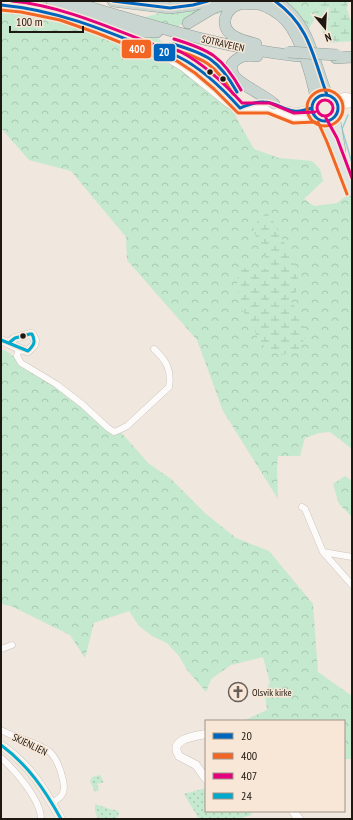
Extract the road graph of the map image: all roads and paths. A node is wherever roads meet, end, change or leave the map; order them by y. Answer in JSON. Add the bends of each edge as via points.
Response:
{"nodes":[{"id":1,"x":52,"y":1,"type":"edge"},
{"id":2,"x":68,"y":1,"type":"edge"},
{"id":3,"x":89,"y":1,"type":"edge"},
{"id":4,"x":113,"y":1,"type":"edge"},
{"id":5,"x":208,"y":1,"type":"edge"},
{"id":6,"x":234,"y":1,"type":"edge"},
{"id":7,"x":249,"y":1,"type":"edge"},
{"id":8,"x":275,"y":1,"type":"edge"},
{"id":9,"x":260,"y":4,"type":"junction"},
{"id":10,"x":1,"y":5,"type":"edge"},
{"id":11,"x":131,"y":16,"type":"junction"},
{"id":12,"x":188,"y":23,"type":"dead end"},
{"id":13,"x":157,"y":32,"type":"dead end"},
{"id":14,"x":263,"y":50,"type":"junction"},
{"id":15,"x":336,"y":56,"type":"junction"},
{"id":16,"x":352,"y":56,"type":"edge"},
{"id":17,"x":352,"y":98,"type":"edge"},
{"id":18,"x":352,"y":103,"type":"edge"},
{"id":19,"x":274,"y":104,"type":"junction"},
{"id":20,"x":334,"y":105,"type":"junction"},
{"id":21,"x":239,"y":110,"type":"junction"},
{"id":22,"x":316,"y":111,"type":"junction"},
{"id":23,"x":352,"y":180,"type":"edge"},
{"id":24,"x":352,"y":192,"type":"edge"},
{"id":25,"x":1,"y":340,"type":"edge"},
{"id":26,"x":10,"y":342,"type":"junction"},
{"id":27,"x":19,"y":348,"type":"junction"},
{"id":28,"x":154,"y":349,"type":"dead end"},
{"id":29,"x":302,"y":507,"type":"dead end"},
{"id":30,"x":323,"y":552,"type":"junction"},
{"id":31,"x":352,"y":557,"type":"edge"},
{"id":32,"x":352,"y":585,"type":"edge"},
{"id":33,"x":12,"y":645,"type":"dead end"},
{"id":34,"x":1,"y":649,"type":"edge"},
{"id":35,"x":1,"y":730,"type":"edge"},
{"id":36,"x":205,"y":734,"type":"edge"},
{"id":37,"x":1,"y":745,"type":"edge"},
{"id":38,"x":1,"y":758,"type":"edge"},
{"id":39,"x":205,"y":778,"type":"edge"},
{"id":40,"x":52,"y":802,"type":"junction"},
{"id":41,"x":41,"y":819,"type":"edge"},
{"id":42,"x":61,"y":819,"type":"edge"}],
"edges":[{"from":1,"to":13,"type":"highway","via":[[133,31]]},
{"from":2,"to":11,"type":"highway","name":"SOTRAVEIEN"},
{"from":3,"to":11,"type":"highway","name":"SOTRAVEIEN"},
{"from":4,"to":5,"type":"highway","via":[[170,8]]},
{"from":6,"to":12,"type":"highway","via":[[213,8]]},
{"from":7,"to":9,"type":"highway"},
{"from":8,"to":20,"type":"highway","via":[[294,16],[303,29]]},
{"from":9,"to":14,"type":"highway","via":[[236,6],[229,11],[224,21],[226,28],[234,37]]},
{"from":9,"to":22,"type":"highway","via":[[283,17],[296,33],[308,66]]},
{"from":10,"to":21,"type":"main road","via":[[39,9],[62,15],[156,51],[182,66]]},
{"from":11,"to":14,"type":"highway","name":"SOTRAVEIEN","via":[[198,37]]},
{"from":14,"to":15,"type":"highway","via":[[299,56]]},
{"from":14,"to":15,"type":"highway","bridge":true,"via":[[284,48],[288,52]]},
{"from":14,"to":19,"type":"highway","via":[[239,57],[232,64],[232,73],[238,80]]},
{"from":15,"to":16,"type":"highway"},
{"from":17,"to":20,"type":"main road","via":[[345,97]]},
{"from":18,"to":20,"type":"main road"},
{"from":19,"to":21,"type":"main road","via":[[257,102]]},
{"from":19,"to":22,"type":"main road","via":[[294,112]]},
{"from":20,"to":22,"type":"main road","via":[[328,120]]},
{"from":20,"to":22,"type":"main road","via":[[321,96]]},
{"from":20,"to":23,"type":"main road","via":[[340,146]]},
{"from":21,"to":22,"type":"main road","via":[[269,108],[293,118],[303,118]]},
{"from":22,"to":24,"type":"main road","via":[[332,140]]},
{"from":25,"to":26,"type":"main road"},
{"from":26,"to":27,"type":"main road"},
{"from":26,"to":27,"type":"main road","via":[[26,334],[32,334],[34,345],[29,350]]},
{"from":27,"to":28,"type":"street","via":[[17,356],[21,363],[56,384],[114,432],[127,426],[169,387],[170,374],[167,364]]},
{"from":29,"to":30,"type":"street"},
{"from":30,"to":31,"type":"street"},
{"from":30,"to":32,"type":"street"},
{"from":33,"to":34,"type":"street"},
{"from":35,"to":40,"type":"street","name":"SKJENLIEN","via":[[50,752],[55,759],[64,792]]},
{"from":36,"to":39,"type":"main road","via":[[182,740],[176,748],[179,756],[196,765]]},
{"from":37,"to":40,"type":"main road","via":[[28,768]]},
{"from":38,"to":41,"type":"street","via":[[23,781],[39,808]]},
{"from":40,"to":42,"type":"main road"}]}
